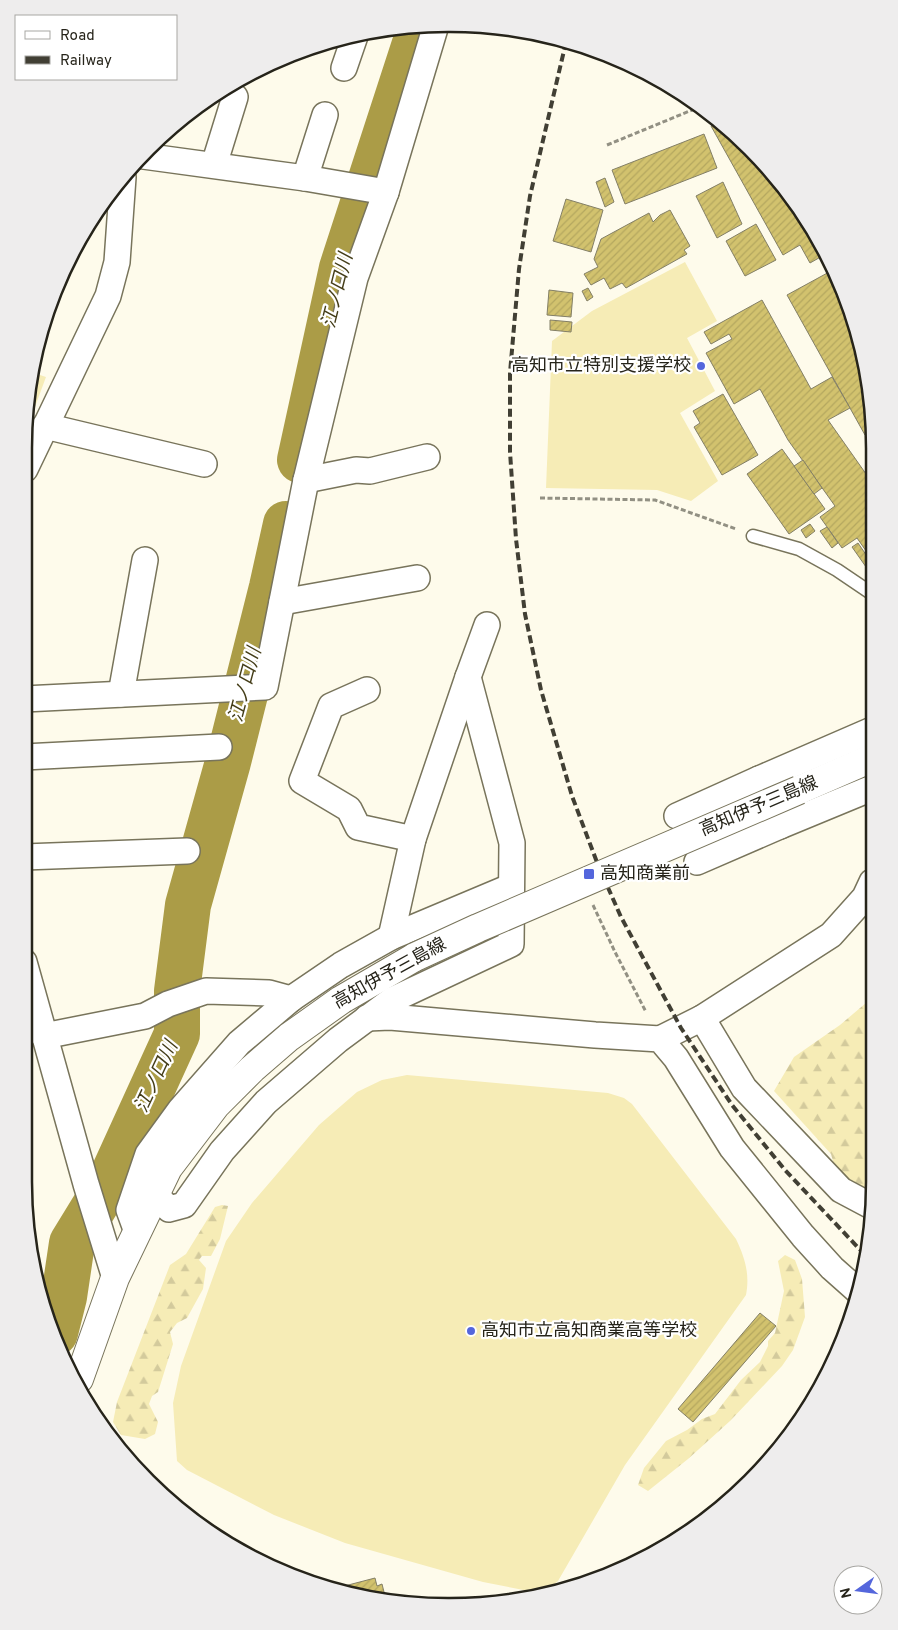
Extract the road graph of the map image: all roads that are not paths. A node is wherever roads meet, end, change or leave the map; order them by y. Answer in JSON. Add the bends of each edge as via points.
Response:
{"nodes":[{"id":1,"x":434,"y":33,"type":"edge"},
{"id":2,"x":352,"y":45,"type":"edge"},
{"id":3,"x":344,"y":68,"type":"dead end"},
{"id":4,"x":235,"y":97,"type":"dead end"},
{"id":5,"x":325,"y":115,"type":"dead end"},
{"id":6,"x":151,"y":157,"type":"edge"},
{"id":7,"x":214,"y":165,"type":"junction"},
{"id":8,"x":305,"y":178,"type":"junction"},
{"id":9,"x":122,"y":191,"type":"edge"},
{"id":10,"x":386,"y":192,"type":"junction"},
{"id":11,"x":45,"y":426,"type":"junction"},
{"id":12,"x":32,"y":454,"type":"edge"},
{"id":13,"x":427,"y":457,"type":"dead end"},
{"id":14,"x":204,"y":464,"type":"dead end"},
{"id":15,"x":306,"y":480,"type":"junction"},
{"id":16,"x":753,"y":536,"type":"road end"},
{"id":17,"x":145,"y":560,"type":"dead end"},
{"id":18,"x":417,"y":578,"type":"dead end"},
{"id":19,"x":866,"y":590,"type":"edge"},
{"id":20,"x":282,"y":602,"type":"junction"},
{"id":21,"x":487,"y":625,"type":"dead end"},
{"id":22,"x":468,"y":677,"type":"junction"},
{"id":23,"x":367,"y":690,"type":"dead end"},
{"id":24,"x":121,"y":694,"type":"junction"},
{"id":25,"x":32,"y":699,"type":"edge"},
{"id":26,"x":866,"y":733,"type":"edge"},
{"id":27,"x":219,"y":747,"type":"dead end"},
{"id":28,"x":32,"y":757,"type":"edge"},
{"id":29,"x":866,"y":761,"type":"edge"},
{"id":30,"x":759,"y":780,"type":"junction"},
{"id":31,"x":866,"y":790,"type":"edge"},
{"id":32,"x":677,"y":816,"type":"dead end"},
{"id":33,"x":780,"y":826,"type":"junction"},
{"id":34,"x":413,"y":839,"type":"junction"},
{"id":35,"x":187,"y":851,"type":"dead end"},
{"id":36,"x":32,"y":857,"type":"edge"},
{"id":37,"x":697,"y":862,"type":"dead end"},
{"id":38,"x":510,"y":887,"type":"junction"},
{"id":39,"x":866,"y":895,"type":"edge"},
{"id":40,"x":391,"y":937,"type":"junction"},
{"id":41,"x":32,"y":992,"type":"edge"},
{"id":42,"x":292,"y":999,"type":"junction"},
{"id":43,"x":367,"y":1018,"type":"junction"},
{"id":44,"x":702,"y":1018,"type":"junction"},
{"id":45,"x":44,"y":1036,"type":"junction"},
{"id":46,"x":660,"y":1039,"type":"junction"},
{"id":47,"x":155,"y":1194,"type":"junction"},
{"id":48,"x":865,"y":1204,"type":"edge"},
{"id":49,"x":137,"y":1232,"type":"junction"},
{"id":50,"x":115,"y":1278,"type":"junction"},
{"id":51,"x":852,"y":1286,"type":"edge"},
{"id":52,"x":80,"y":1375,"type":"edge"}],
"edges":[{"from":1,"to":10,"type":"street"},
{"from":2,"to":3,"type":"street"},
{"from":4,"to":7,"type":"street"},
{"from":5,"to":8,"type":"street"},
{"from":6,"to":7,"type":"street"},
{"from":7,"to":8,"type":"street"},
{"from":8,"to":10,"type":"street"},
{"from":9,"to":11,"type":"street","via":[[117,262],[108,296]]},
{"from":10,"to":15,"type":"street","via":[[355,278]]},
{"from":11,"to":12,"type":"street"},
{"from":11,"to":14,"type":"street"},
{"from":13,"to":15,"type":"street","via":[[370,471],[356,470]]},
{"from":15,"to":20,"type":"street"},
{"from":16,"to":19,"type":"lane","via":[[799,549]]},
{"from":17,"to":24,"type":"street"},
{"from":18,"to":20,"type":"street"},
{"from":20,"to":24,"type":"street","via":[[265,687]]},
{"from":21,"to":22,"type":"street"},
{"from":22,"to":34,"type":"street"},
{"from":22,"to":38,"type":"street","via":[[512,843]]},
{"from":23,"to":34,"type":"street","via":[[332,706],[302,781],[349,809],[358,827]]},
{"from":24,"to":25,"type":"street"},
{"from":26,"to":30,"type":"street"},
{"from":27,"to":28,"type":"street"},
{"from":29,"to":47,"type":"main road","name":"高知伊予三島線","bridge":true,"via":[[487,924],[415,957],[341,1000],[289,1037],[216,1106],[168,1168]]},
{"from":30,"to":32,"type":"street"},
{"from":30,"to":33,"type":"street"},
{"from":31,"to":33,"type":"street"},
{"from":33,"to":37,"type":"street"},
{"from":34,"to":40,"type":"street"},
{"from":35,"to":36,"type":"street"},
{"from":38,"to":40,"type":"street"},
{"from":38,"to":43,"type":"street","via":[[511,944],[392,1000]]},
{"from":39,"to":44,"type":"street","via":[[831,935]]},
{"from":40,"to":42,"type":"street","via":[[341,965]]},
{"from":41,"to":45,"type":"street"},
{"from":42,"to":45,"type":"street","via":[[269,993],[206,991],[145,1016]]},
{"from":42,"to":49,"type":"street","via":[[239,1043],[211,1073],[148,1154],[129,1210]]},
{"from":43,"to":46,"type":"street","via":[[390,1017]]},
{"from":43,"to":47,"type":"street","via":[[266,1102],[222,1151],[184,1205],[169,1209]]},
{"from":44,"to":46,"type":"street"},
{"from":44,"to":48,"type":"street","via":[[744,1088],[841,1190]]},
{"from":45,"to":50,"type":"street"},
{"from":46,"to":51,"type":"street","via":[[676,1058],[738,1155],[802,1236]]},
{"from":47,"to":49,"type":"main road","name":"高知伊予三島線"},
{"from":49,"to":50,"type":"main road","name":"高知伊予三島線"},
{"from":50,"to":52,"type":"main road","name":"高知伊予三島線"}]}
